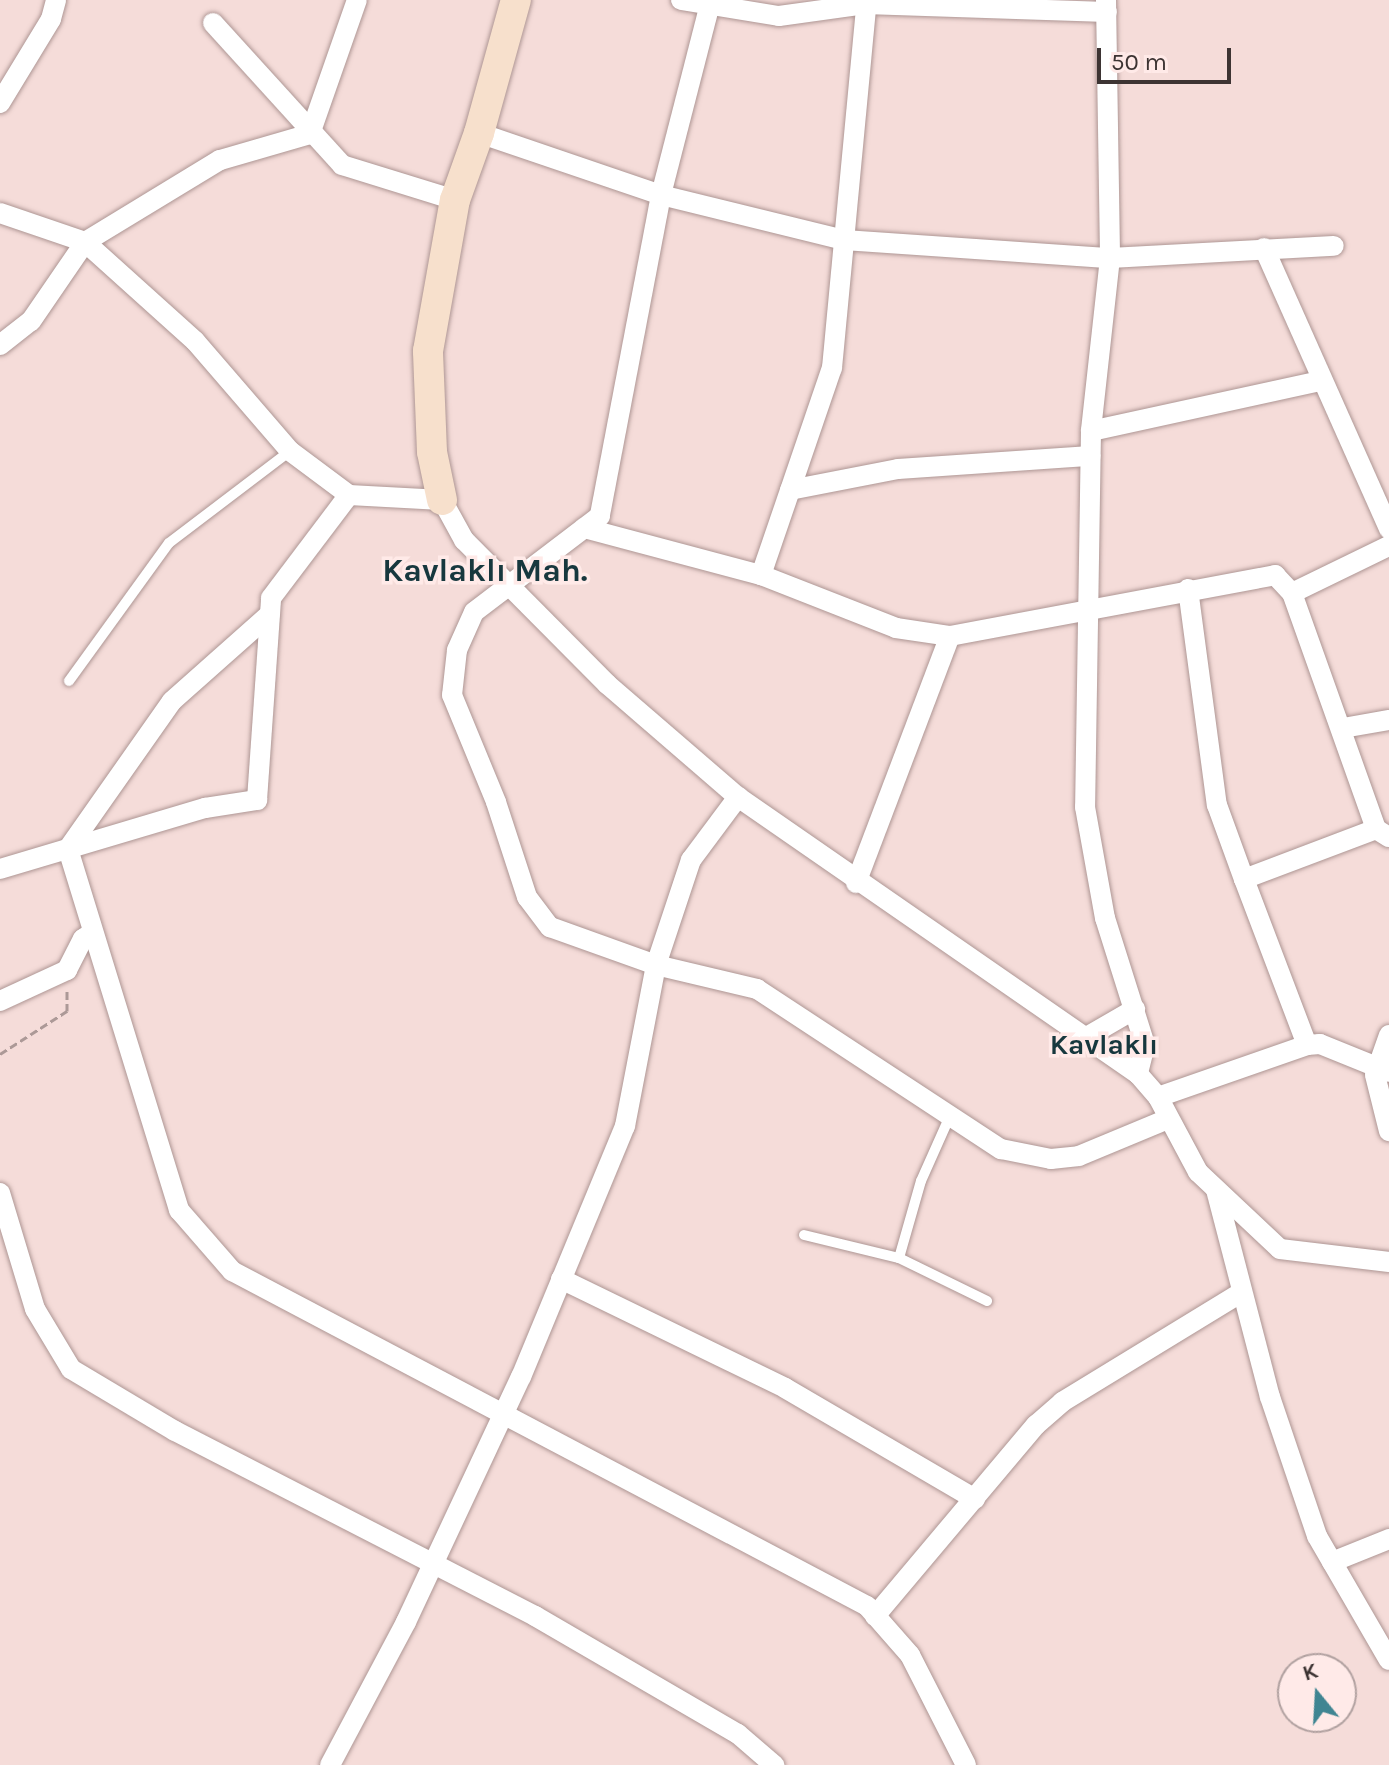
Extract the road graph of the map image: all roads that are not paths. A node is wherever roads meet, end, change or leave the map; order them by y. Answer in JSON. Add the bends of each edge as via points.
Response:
{"nodes":[{"id":1,"x":56,"y":0,"type":"edge"},
{"id":2,"x":357,"y":0,"type":"edge"},
{"id":3,"x":516,"y":0,"type":"edge"},
{"id":4,"x":681,"y":0,"type":"edge"},
{"id":5,"x":711,"y":2,"type":"edge"},
{"id":6,"x":866,"y":2,"type":"edge"},
{"id":7,"x":1107,"y":6,"type":"edge"},
{"id":8,"x":213,"y":23,"type":"dead end"},
{"id":9,"x":0,"y":103,"type":"edge"},
{"id":10,"x":479,"y":133,"type":"junction"},
{"id":11,"x":310,"y":134,"type":"junction"},
{"id":12,"x":661,"y":195,"type":"junction"},
{"id":13,"x":455,"y":200,"type":"junction"},
{"id":14,"x":0,"y":213,"type":"edge"},
{"id":15,"x":844,"y":240,"type":"junction"},
{"id":16,"x":85,"y":242,"type":"junction"},
{"id":17,"x":1334,"y":246,"type":"dead end"},
{"id":18,"x":1264,"y":248,"type":"junction"},
{"id":19,"x":1110,"y":258,"type":"junction"},
{"id":20,"x":0,"y":345,"type":"edge"},
{"id":21,"x":1321,"y":381,"type":"junction"},
{"id":22,"x":1091,"y":431,"type":"junction"},
{"id":23,"x":290,"y":451,"type":"junction"},
{"id":24,"x":1091,"y":456,"type":"junction"},
{"id":25,"x":790,"y":490,"type":"junction"},
{"id":26,"x":349,"y":495,"type":"junction"},
{"id":27,"x":442,"y":500,"type":"junction"},
{"id":28,"x":584,"y":528,"type":"junction"},
{"id":29,"x":1389,"y":529,"type":"edge"},
{"id":30,"x":1389,"y":546,"type":"edge"},
{"id":31,"x":761,"y":575,"type":"junction"},
{"id":32,"x":508,"y":584,"type":"junction"},
{"id":33,"x":1188,"y":589,"type":"junction"},
{"id":34,"x":1292,"y":593,"type":"junction"},
{"id":35,"x":1090,"y":606,"type":"junction"},
{"id":36,"x":270,"y":614,"type":"junction"},
{"id":37,"x":950,"y":636,"type":"junction"},
{"id":38,"x":69,"y":681,"type":"dead end"},
{"id":39,"x":1389,"y":720,"type":"edge"},
{"id":40,"x":1343,"y":728,"type":"junction"},
{"id":41,"x":738,"y":797,"type":"junction"},
{"id":42,"x":1383,"y":833,"type":"edge"},
{"id":43,"x":68,"y":849,"type":"junction"},
{"id":44,"x":0,"y":869,"type":"edge"},
{"id":45,"x":1244,"y":879,"type":"junction"},
{"id":46,"x":856,"y":883,"type":"junction"},
{"id":47,"x":93,"y":932,"type":"junction"},
{"id":48,"x":656,"y":965,"type":"junction"},
{"id":49,"x":0,"y":1001,"type":"edge"},
{"id":50,"x":1135,"y":1009,"type":"junction"},
{"id":51,"x":1389,"y":1035,"type":"edge"},
{"id":52,"x":1085,"y":1038,"type":"junction"},
{"id":53,"x":1307,"y":1045,"type":"junction"},
{"id":54,"x":1382,"y":1068,"type":"edge"},
{"id":55,"x":1138,"y":1074,"type":"junction"},
{"id":56,"x":1158,"y":1097,"type":"junction"},
{"id":57,"x":949,"y":1118,"type":"junction"},
{"id":58,"x":1168,"y":1119,"type":"junction"},
{"id":59,"x":1389,"y":1131,"type":"edge"},
{"id":60,"x":1216,"y":1188,"type":"junction"},
{"id":61,"x":0,"y":1193,"type":"edge"},
{"id":62,"x":804,"y":1235,"type":"dead end"},
{"id":63,"x":899,"y":1258,"type":"junction"},
{"id":64,"x":1389,"y":1262,"type":"edge"},
{"id":65,"x":561,"y":1279,"type":"junction"},
{"id":66,"x":1242,"y":1292,"type":"junction"},
{"id":67,"x":987,"y":1301,"type":"dead end"},
{"id":68,"x":502,"y":1417,"type":"junction"},
{"id":69,"x":975,"y":1499,"type":"junction"},
{"id":70,"x":1389,"y":1539,"type":"edge"},
{"id":71,"x":1332,"y":1562,"type":"junction"},
{"id":72,"x":431,"y":1564,"type":"junction"},
{"id":73,"x":875,"y":1616,"type":"junction"},
{"id":74,"x":1389,"y":1660,"type":"edge"},
{"id":75,"x":330,"y":1765,"type":"edge"},
{"id":76,"x":774,"y":1765,"type":"edge"},
{"id":77,"x":966,"y":1765,"type":"edge"}],
"edges":[{"from":1,"to":9,"type":"street","via":[[51,19]]},
{"from":2,"to":11,"type":"street"},
{"from":3,"to":10,"type":"street"},
{"from":4,"to":5,"type":"street"},
{"from":5,"to":6,"type":"street","via":[[779,16]]},
{"from":5,"to":12,"type":"street"},
{"from":6,"to":7,"type":"street"},
{"from":6,"to":15,"type":"street"},
{"from":7,"to":19,"type":"street"},
{"from":8,"to":11,"type":"street"},
{"from":10,"to":12,"type":"street"},
{"from":10,"to":13,"type":"street"},
{"from":11,"to":13,"type":"street","via":[[342,165]]},
{"from":11,"to":16,"type":"street","via":[[220,160]]},
{"from":12,"to":15,"type":"street"},
{"from":12,"to":28,"type":"street","via":[[600,516]]},
{"from":13,"to":27,"type":"street","via":[[428,351],[432,452]]},
{"from":14,"to":16,"type":"street"},
{"from":15,"to":19,"type":"street"},
{"from":15,"to":25,"type":"street","via":[[832,368]]},
{"from":16,"to":20,"type":"street","via":[[31,321]]},
{"from":16,"to":23,"type":"street","via":[[195,341]]},
{"from":17,"to":18,"type":"street"},
{"from":18,"to":19,"type":"street"},
{"from":18,"to":21,"type":"street"},
{"from":19,"to":22,"type":"street"},
{"from":21,"to":22,"type":"street"},
{"from":21,"to":29,"type":"street"},
{"from":22,"to":24,"type":"street"},
{"from":23,"to":26,"type":"street"},
{"from":23,"to":38,"type":"lane","via":[[169,543]]},
{"from":24,"to":25,"type":"street","via":[[898,469]]},
{"from":24,"to":35,"type":"street"},
{"from":25,"to":31,"type":"street"},
{"from":26,"to":27,"type":"street"},
{"from":26,"to":36,"type":"street","via":[[271,598]]},
{"from":27,"to":32,"type":"street","via":[[464,540]]},
{"from":28,"to":31,"type":"street"},
{"from":28,"to":32,"type":"street"},
{"from":30,"to":34,"type":"street"},
{"from":31,"to":37,"type":"street","via":[[896,628]]},
{"from":32,"to":41,"type":"street","via":[[607,684]]},
{"from":32,"to":48,"type":"street","via":[[474,612],[457,650],[452,695],[496,802],[527,897],[550,927]]},
{"from":33,"to":34,"type":"street","via":[[1275,575]]},
{"from":33,"to":35,"type":"street"},
{"from":33,"to":45,"type":"street","via":[[1217,805]]},
{"from":34,"to":40,"type":"street"},
{"from":35,"to":37,"type":"street"},
{"from":35,"to":50,"type":"street","via":[[1085,807],[1105,918]]},
{"from":36,"to":43,"type":"street","via":[[172,701]]},
{"from":36,"to":43,"type":"street","via":[[257,800],[205,808]]},
{"from":37,"to":46,"type":"street"},
{"from":39,"to":40,"type":"street"},
{"from":40,"to":42,"type":"street"},
{"from":41,"to":46,"type":"street"},
{"from":41,"to":48,"type":"street","via":[[691,860]]},
{"from":42,"to":45,"type":"street"},
{"from":43,"to":44,"type":"street"},
{"from":43,"to":47,"type":"street"},
{"from":45,"to":53,"type":"street"},
{"from":46,"to":52,"type":"street"},
{"from":47,"to":49,"type":"street","via":[[83,939],[67,970]]},
{"from":47,"to":68,"type":"street","via":[[179,1210],[232,1271]]},
{"from":48,"to":57,"type":"street","via":[[757,989]]},
{"from":48,"to":65,"type":"street","via":[[625,1126]]},
{"from":50,"to":52,"type":"street"},
{"from":50,"to":55,"type":"street","via":[[1146,1058]]},
{"from":51,"to":54,"type":"street"},
{"from":52,"to":55,"type":"street"},
{"from":53,"to":54,"type":"street","via":[[1320,1044]]},
{"from":53,"to":56,"type":"street"},
{"from":54,"to":59,"type":"street","via":[[1375,1086]]},
{"from":55,"to":56,"type":"street"},
{"from":56,"to":58,"type":"street"},
{"from":57,"to":58,"type":"street","via":[[1001,1149],[1051,1159],[1102,1149]]},
{"from":57,"to":63,"type":"lane","via":[[921,1181]]},
{"from":58,"to":60,"type":"street","via":[[1186,1154]]},
{"from":60,"to":64,"type":"street","via":[[1280,1249]]},
{"from":60,"to":66,"type":"street"},
{"from":61,"to":72,"type":"street","via":[[35,1309],[71,1369],[175,1431]]},
{"from":62,"to":63,"type":"lane"},
{"from":63,"to":67,"type":"lane"},
{"from":65,"to":68,"type":"street"},
{"from":65,"to":69,"type":"street","via":[[785,1388]]},
{"from":66,"to":69,"type":"street","via":[[1062,1402]]},
{"from":66,"to":71,"type":"street","via":[[1270,1397],[1317,1536]]},
{"from":68,"to":72,"type":"street"},
{"from":68,"to":73,"type":"street","via":[[867,1606]]},
{"from":69,"to":73,"type":"street"},
{"from":70,"to":71,"type":"street"},
{"from":71,"to":74,"type":"street"},
{"from":72,"to":75,"type":"street"},
{"from":72,"to":76,"type":"street","via":[[535,1616],[738,1734]]},
{"from":73,"to":77,"type":"street","via":[[910,1655]]}]}
